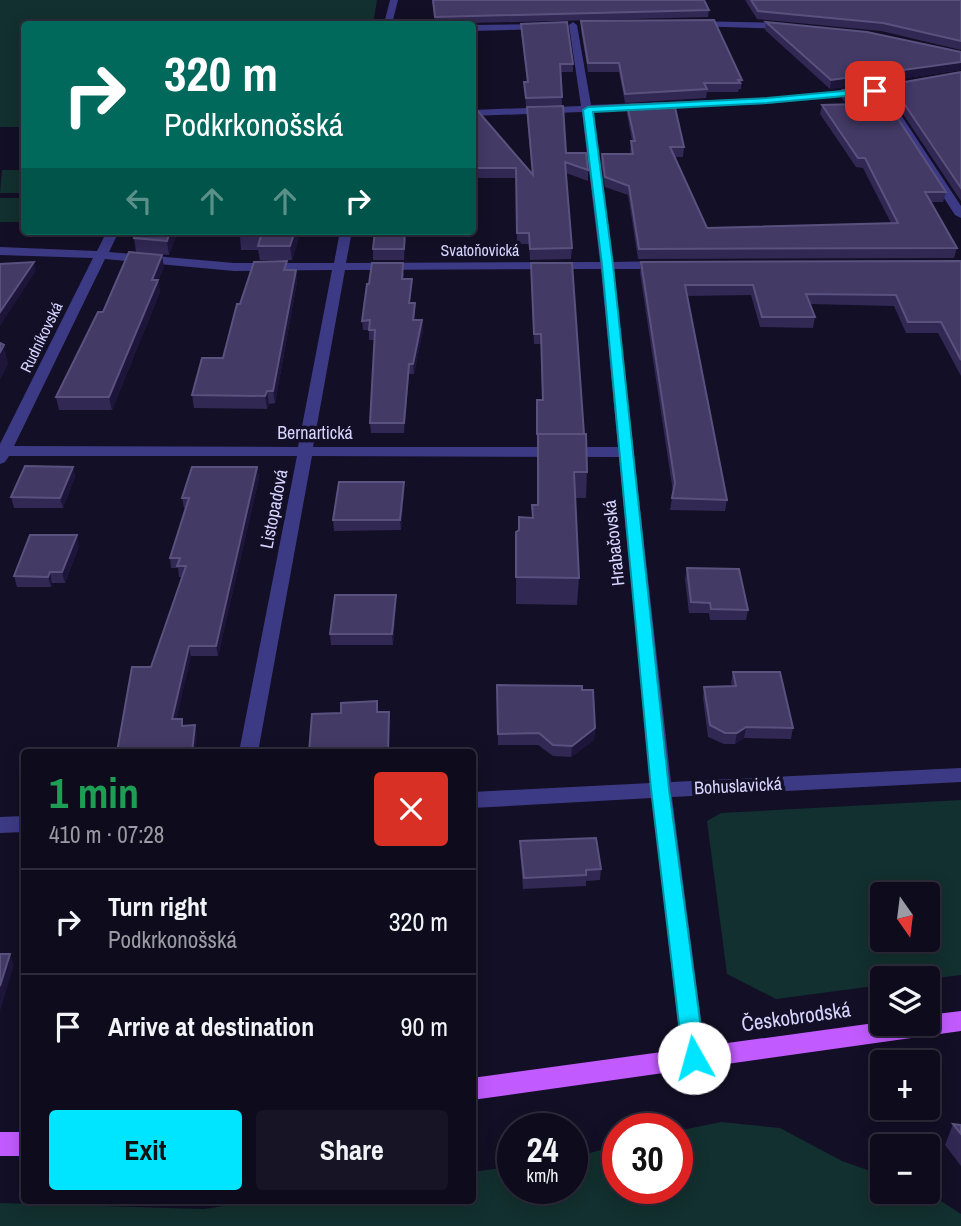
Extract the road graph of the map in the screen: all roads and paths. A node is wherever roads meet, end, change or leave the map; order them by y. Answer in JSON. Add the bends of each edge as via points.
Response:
{"nodes":[{"id":1,"x":394,"y":0,"type":"edge"},
{"id":2,"x":389,"y":21,"type":"edge"},
{"id":3,"x":685,"y":23,"type":"edge"},
{"id":4,"x":573,"y":25,"type":"junction"},
{"id":5,"x":587,"y":25,"type":"edge"},
{"id":6,"x":548,"y":26,"type":"edge"},
{"id":7,"x":561,"y":26,"type":"edge"},
{"id":8,"x":797,"y":27,"type":"edge"},
{"id":9,"x":476,"y":28,"type":"edge"},
{"id":10,"x":920,"y":83,"type":"edge"},
{"id":11,"x":875,"y":91,"type":"junction"},
{"id":12,"x":588,"y":110,"type":"junction"},
{"id":13,"x":476,"y":113,"type":"edge"},
{"id":14,"x":961,"y":215,"type":"edge"},
{"id":15,"x":112,"y":235,"type":"edge"},
{"id":16,"x":345,"y":235,"type":"edge"},
{"id":17,"x":0,"y":251,"type":"edge"},
{"id":18,"x":100,"y":255,"type":"junction"},
{"id":19,"x":607,"y":265,"type":"junction"},
{"id":20,"x":675,"y":265,"type":"edge"},
{"id":21,"x":339,"y":266,"type":"junction"},
{"id":22,"x":304,"y":452,"type":"junction"},
{"id":23,"x":626,"y":452,"type":"junction"},
{"id":24,"x":2,"y":455,"type":"edge"},
{"id":25,"x":250,"y":749,"type":"edge"},
{"id":26,"x":961,"y":775,"type":"edge"},
{"id":27,"x":660,"y":789,"type":"junction"},
{"id":28,"x":476,"y":800,"type":"edge"},
{"id":29,"x":21,"y":824,"type":"edge"},
{"id":30,"x":0,"y":825,"type":"edge"},
{"id":31,"x":961,"y":1021,"type":"edge"},
{"id":32,"x":694,"y":1058,"type":"junction"},
{"id":33,"x":476,"y":1088,"type":"edge"},
{"id":34,"x":0,"y":1144,"type":"edge"},
{"id":35,"x":21,"y":1144,"type":"edge"}],
"edges":[{"from":1,"to":2,"type":"street"},
{"from":3,"to":8,"type":"street"},
{"from":4,"to":5,"type":"street"},
{"from":4,"to":7,"type":"street"},
{"from":4,"to":12,"type":"street","name":"Hrabačovská"},
{"from":6,"to":9,"type":"street"},
{"from":10,"to":11,"type":"street"},
{"from":11,"to":12,"type":"street"},
{"from":11,"to":14,"type":"street"},
{"from":12,"to":13,"type":"street"},
{"from":12,"to":19,"type":"street","name":"Hrabačovská"},
{"from":15,"to":18,"type":"street","name":"Rudníkovská"},
{"from":16,"to":21,"type":"street","name":"Listopadová"},
{"from":17,"to":18,"type":"street","name":"Svatoňovická"},
{"from":18,"to":21,"type":"street","name":"Svatoňovická","via":[[234,267]]},
{"from":18,"to":24,"type":"street","name":"Rudníkovská"},
{"from":19,"to":20,"type":"street","name":"Svatoňovická"},
{"from":19,"to":21,"type":"street","name":"Svatoňovická"},
{"from":19,"to":23,"type":"street","name":"Hrabačovská"},
{"from":21,"to":22,"type":"street","name":"Listopadová"},
{"from":22,"to":23,"type":"street","name":"Bernartická"},
{"from":22,"to":24,"type":"street","name":"Bernartická"},
{"from":22,"to":25,"type":"street","name":"Listopadová"},
{"from":23,"to":27,"type":"street","name":"Hrabačovská"},
{"from":26,"to":27,"type":"street","name":"Bohuslavická"},
{"from":27,"to":28,"type":"street","name":"Bohuslavická"},
{"from":27,"to":32,"type":"street","name":"Hrabačovská"},
{"from":29,"to":30,"type":"street"},
{"from":31,"to":32,"type":"main road","name":"Českobrodská"},
{"from":32,"to":33,"type":"main road","name":"Českobrodská"},
{"from":34,"to":35,"type":"main road"}]}
